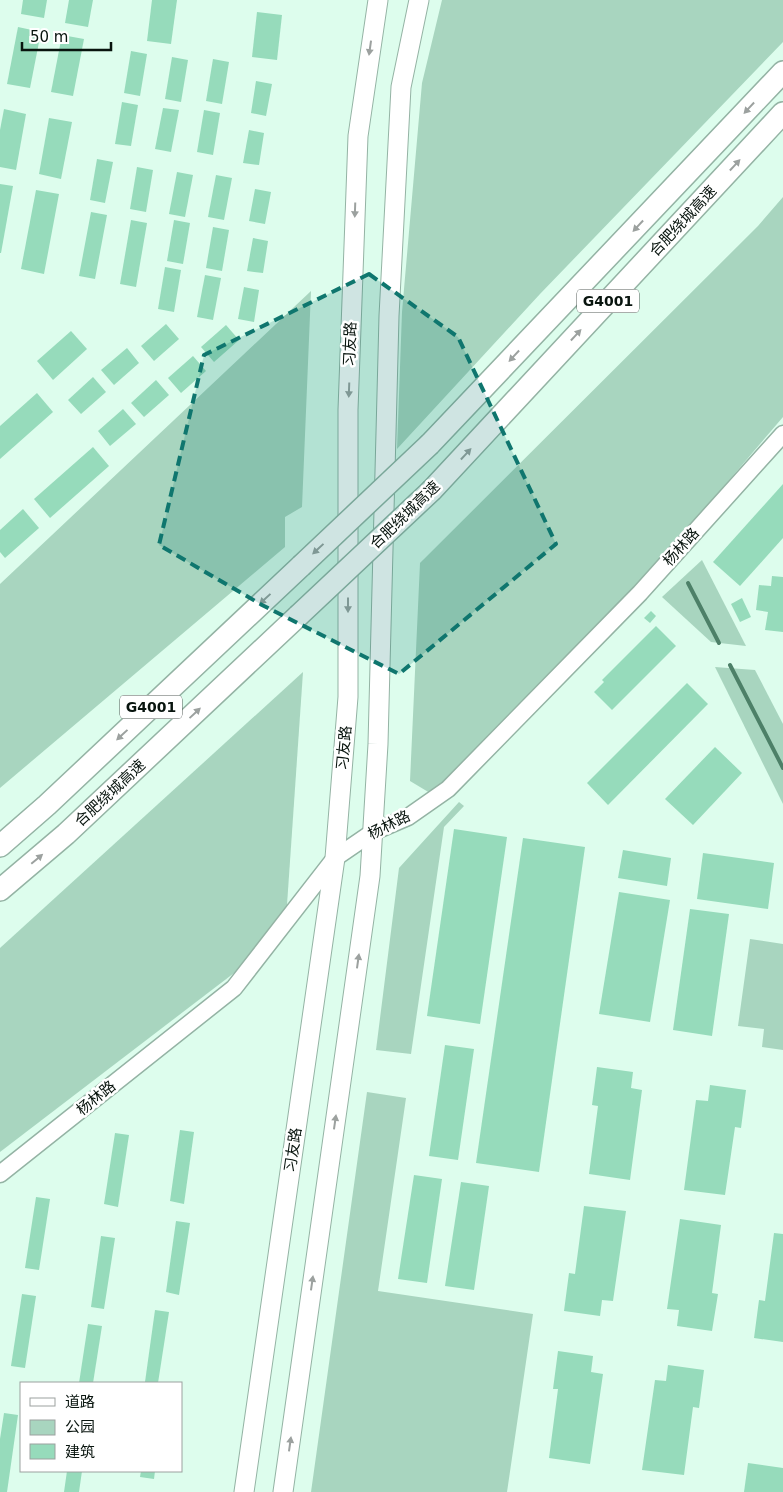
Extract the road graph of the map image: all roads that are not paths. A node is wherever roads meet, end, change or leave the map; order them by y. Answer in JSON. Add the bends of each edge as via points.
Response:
{"nodes":[{"id":1,"x":378,"y":0,"type":"edge"},
{"id":2,"x":419,"y":0,"type":"edge"},
{"id":3,"x":783,"y":72,"type":"edge"},
{"id":4,"x":783,"y":113,"type":"edge"},
{"id":5,"x":783,"y":434,"type":"edge"},
{"id":6,"x":373,"y":832,"type":"junction"},
{"id":7,"x":0,"y":846,"type":"edge"},
{"id":8,"x":335,"y":858,"type":"junction"},
{"id":9,"x":0,"y":890,"type":"edge"},
{"id":10,"x":0,"y":1174,"type":"edge"},
{"id":11,"x":244,"y":1492,"type":"edge"},
{"id":12,"x":283,"y":1492,"type":"edge"}],
"edges":[{"from":1,"to":8,"type":"main road","name":"习友路","one_way":true,"via":[[358,136],[348,410],[348,697]]},
{"from":2,"to":6,"type":"main road","via":[[400,97],[389,316]]},
{"from":3,"to":7,"type":"highway","name":"合肥绕城高速","number":"G4001","one_way":true,"bridge":true,"via":[[430,444]]},
{"from":9,"to":4,"type":"highway","name":"合肥绕城高速","number":"G4001","one_way":true,"bridge":true,"via":[[66,834],[432,490]]},
{"from":5,"to":6,"type":"street","name":"杨林路","via":[[640,593],[448,788],[408,817]]},
{"from":6,"to":8,"type":"street","name":"杨林路"},
{"from":12,"to":6,"type":"main road","one_way":true,"via":[[370,876]]},
{"from":8,"to":10,"type":"street","name":"杨林路","via":[[234,988]]},
{"from":8,"to":11,"type":"main road","name":"习友路"}]}
